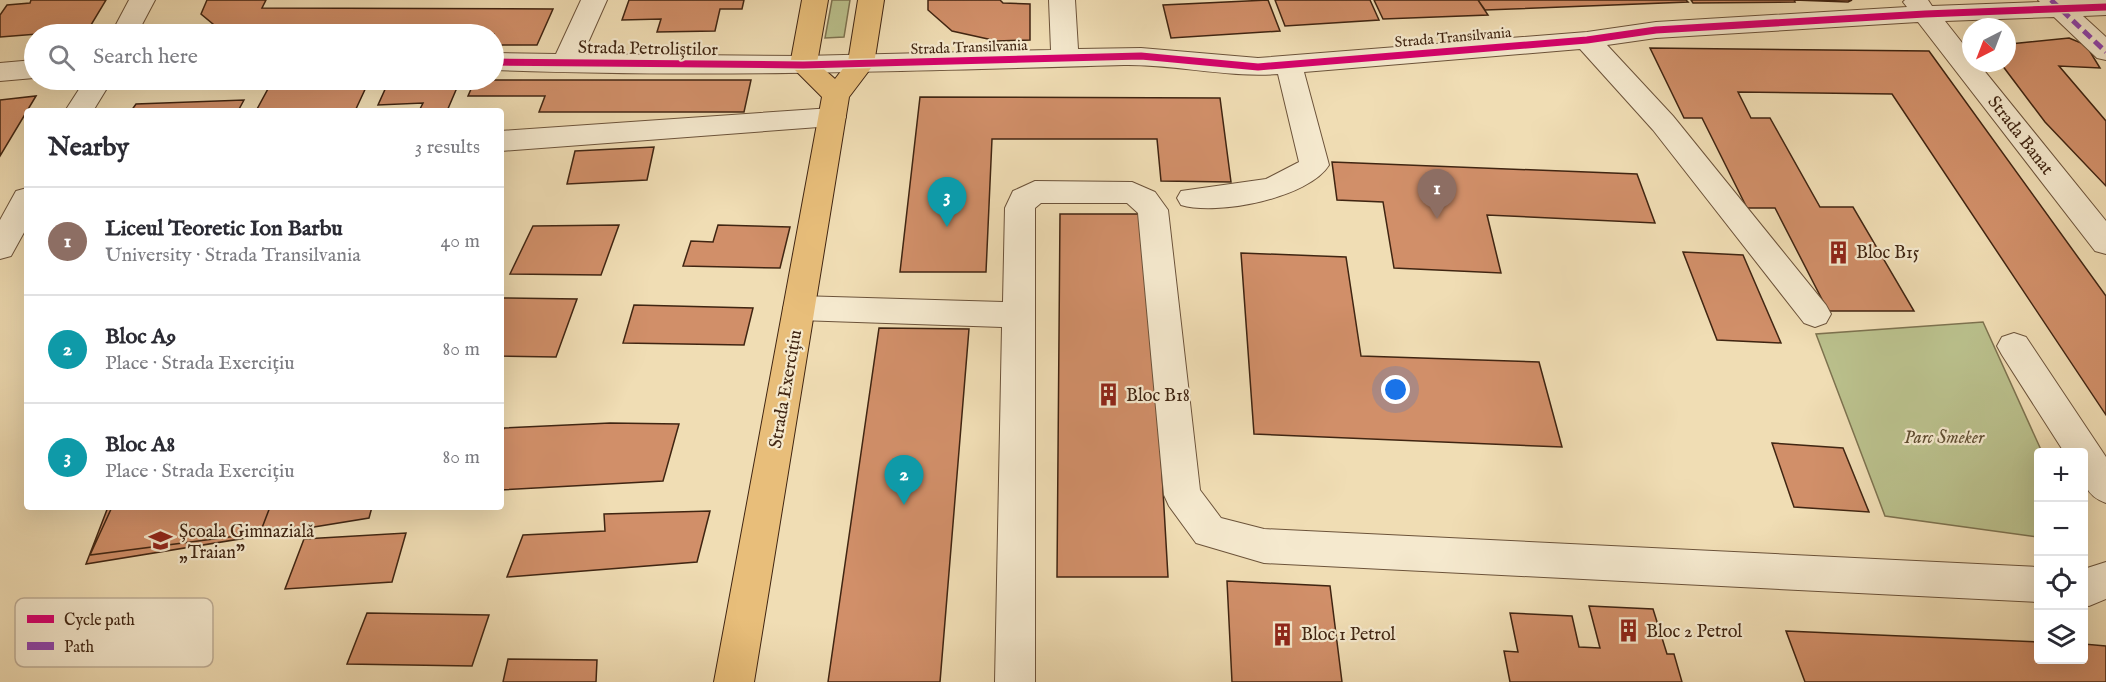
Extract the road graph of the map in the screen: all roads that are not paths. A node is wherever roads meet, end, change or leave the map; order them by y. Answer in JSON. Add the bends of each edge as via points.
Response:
{"nodes":[{"id":1,"x":142,"y":0,"type":"edge"},
{"id":2,"x":594,"y":0,"type":"edge"},
{"id":3,"x":815,"y":0,"type":"edge"},
{"id":4,"x":871,"y":0,"type":"edge"},
{"id":5,"x":1062,"y":0,"type":"edge"},
{"id":6,"x":2056,"y":4,"type":"edge"},
{"id":7,"x":1920,"y":7,"type":"edge"},
{"id":8,"x":2106,"y":7,"type":"edge"},
{"id":9,"x":129,"y":24,"type":"edge"},
{"id":10,"x":1587,"y":40,"type":"junction"},
{"id":11,"x":2106,"y":52,"type":"edge"},
{"id":12,"x":1065,"y":57,"type":"junction"},
{"id":13,"x":504,"y":62,"type":"edge"},
{"id":14,"x":566,"y":62,"type":"junction"},
{"id":15,"x":861,"y":64,"type":"junction"},
{"id":16,"x":803,"y":65,"type":"junction"},
{"id":17,"x":1289,"y":65,"type":"junction"},
{"id":18,"x":24,"y":70,"type":"edge"},
{"id":19,"x":0,"y":72,"type":"edge"},
{"id":20,"x":92,"y":90,"type":"edge"},
{"id":21,"x":834,"y":106,"type":"junction"},
{"id":22,"x":81,"y":108,"type":"edge"},
{"id":23,"x":504,"y":141,"type":"edge"},
{"id":24,"x":1192,"y":198,"type":"dead end"},
{"id":25,"x":24,"y":204,"type":"edge"},
{"id":26,"x":2106,"y":243,"type":"edge"},
{"id":27,"x":0,"y":248,"type":"edge"},
{"id":28,"x":799,"y":308,"type":"junction"},
{"id":29,"x":1815,"y":314,"type":"dead end"},
{"id":30,"x":1019,"y":315,"type":"junction"},
{"id":31,"x":2014,"y":346,"type":"dead end"},
{"id":32,"x":2094,"y":466,"type":"edge"},
{"id":33,"x":2106,"y":580,"type":"edge"},
{"id":34,"x":2034,"y":585,"type":"edge"},
{"id":35,"x":2088,"y":588,"type":"edge"},
{"id":36,"x":734,"y":682,"type":"edge"},
{"id":37,"x":1015,"y":682,"type":"edge"}],
"edges":[{"from":1,"to":9,"type":"street"},
{"from":2,"to":14,"type":"street"},
{"from":3,"to":16,"type":"main road"},
{"from":4,"to":15,"type":"main road","name":"Strada Exercițiu"},
{"from":5,"to":12,"type":"street"},
{"from":6,"to":7,"type":"street","name":"Strada Transilvania"},
{"from":6,"to":8,"type":"street","name":"Strada Transilvania"},
{"from":6,"to":11,"type":"street"},
{"from":7,"to":10,"type":"street","name":"Strada Transilvania","via":[[1656,30]]},
{"from":7,"to":26,"type":"street","name":"Strada Banat"},
{"from":10,"to":17,"type":"street","name":"Strada Transilvania"},
{"from":10,"to":29,"type":"street","via":[[1663,123]]},
{"from":12,"to":15,"type":"street","name":"Strada Transilvania"},
{"from":12,"to":17,"type":"street","name":"Strada Transilvania","via":[[1141,56],[1258,67]]},
{"from":13,"to":14,"type":"street","name":"Strada Petroliștilor"},
{"from":14,"to":16,"type":"street","name":"Strada Petroliștilor"},
{"from":15,"to":16,"type":"street","name":"Strada Transilvania"},
{"from":15,"to":21,"type":"main road","name":"Strada Exercițiu"},
{"from":16,"to":21,"type":"main road"},
{"from":17,"to":24,"type":"street","via":[[1314,165],[1301,177],[1274,188],[1245,195]]},
{"from":18,"to":19,"type":"street"},
{"from":20,"to":22,"type":"street"},
{"from":21,"to":23,"type":"street"},
{"from":21,"to":28,"type":"main road","name":"Strada Exercițiu"},
{"from":25,"to":27,"type":"street"},
{"from":28,"to":30,"type":"street"},
{"from":28,"to":36,"type":"main road","name":"Strada Exercițiu"},
{"from":30,"to":34,"type":"street","via":[[1020,208],[1024,199],[1035,192],[1121,192],[1144,200],[1153,210],[1182,495],[1209,531],[1264,546]]},
{"from":30,"to":37,"type":"street"},
{"from":31,"to":32,"type":"street"},
{"from":33,"to":35,"type":"street"}]}
